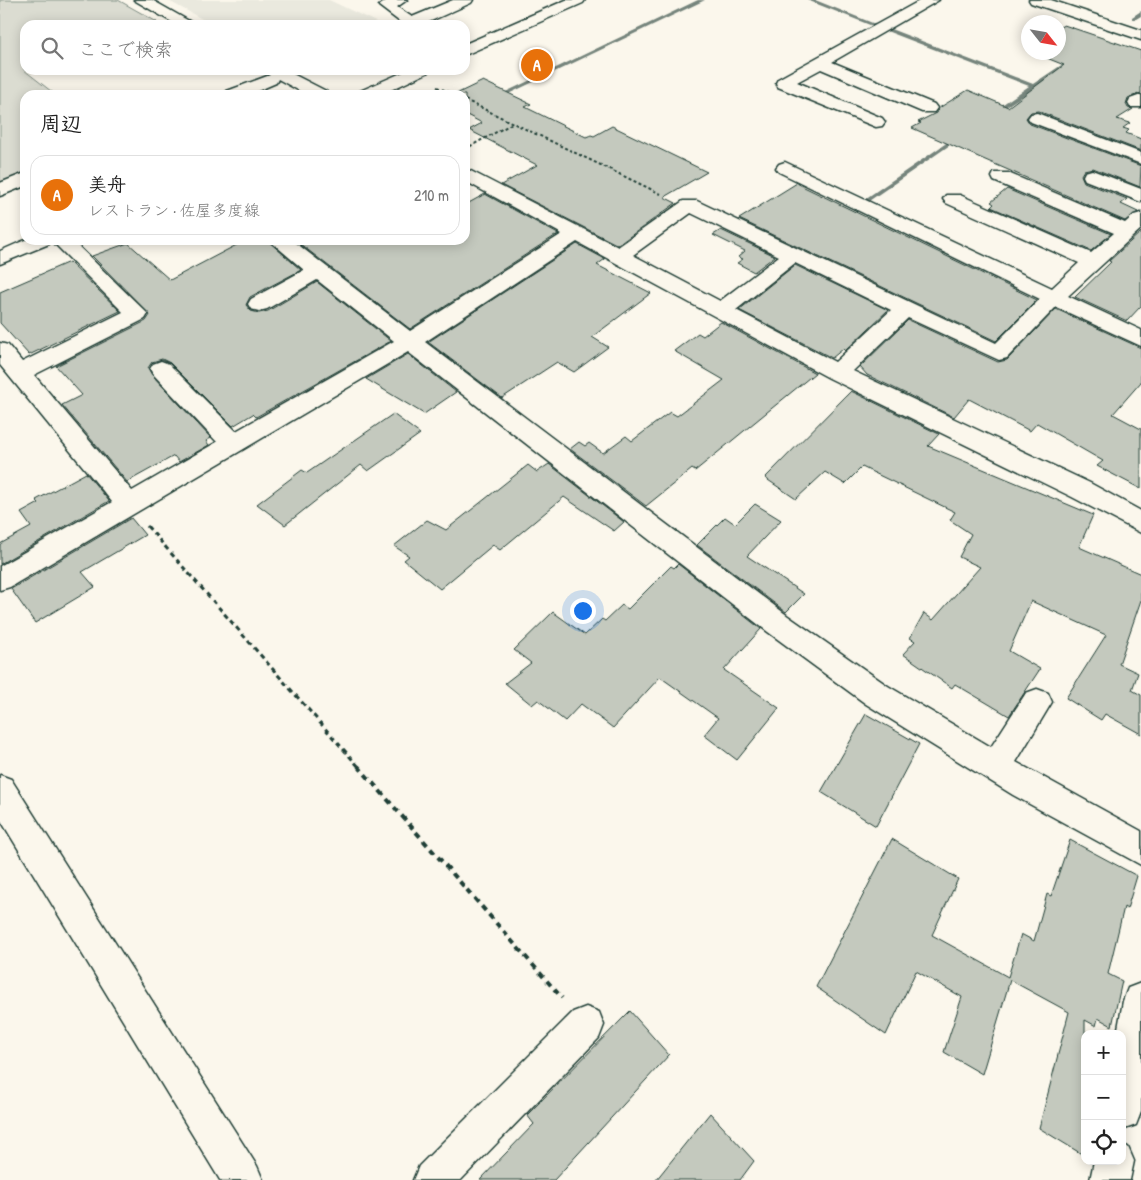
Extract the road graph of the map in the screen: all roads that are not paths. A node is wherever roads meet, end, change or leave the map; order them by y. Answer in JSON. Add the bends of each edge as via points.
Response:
{"nodes":[{"id":1,"x":141,"y":0,"type":"edge"},
{"id":2,"x":400,"y":0,"type":"edge"},
{"id":3,"x":466,"y":0,"type":"edge"},
{"id":4,"x":578,"y":0,"type":"edge"},
{"id":5,"x":932,"y":0,"type":"edge"},
{"id":6,"x":1036,"y":0,"type":"edge"},
{"id":7,"x":179,"y":20,"type":"edge"},
{"id":8,"x":405,"y":20,"type":"edge"},
{"id":9,"x":419,"y":20,"type":"edge"},
{"id":10,"x":1141,"y":35,"type":"edge"},
{"id":11,"x":470,"y":48,"type":"edge"},
{"id":12,"x":820,"y":63,"type":"junction"},
{"id":13,"x":272,"y":75,"type":"edge"},
{"id":14,"x":411,"y":75,"type":"edge"},
{"id":15,"x":243,"y":90,"type":"edge"},
{"id":16,"x":308,"y":90,"type":"edge"},
{"id":17,"x":377,"y":90,"type":"edge"},
{"id":18,"x":928,"y":108,"type":"dead end"},
{"id":19,"x":1038,"y":118,"type":"dead end"},
{"id":20,"x":876,"y":122,"type":"dead end"},
{"id":21,"x":1141,"y":159,"type":"edge"},
{"id":22,"x":785,"y":168,"type":"dead end"},
{"id":23,"x":1092,"y":176,"type":"dead end"},
{"id":24,"x":470,"y":177,"type":"edge"},
{"id":25,"x":1001,"y":177,"type":"dead end"},
{"id":26,"x":20,"y":181,"type":"edge"},
{"id":27,"x":0,"y":190,"type":"edge"},
{"id":28,"x":1141,"y":196,"type":"edge"},
{"id":29,"x":953,"y":200,"type":"dead end"},
{"id":30,"x":1134,"y":225,"type":"edge"},
{"id":31,"x":575,"y":234,"type":"junction"},
{"id":32,"x":30,"y":245,"type":"edge"},
{"id":33,"x":66,"y":245,"type":"edge"},
{"id":34,"x":285,"y":245,"type":"edge"},
{"id":35,"x":793,"y":255,"type":"junction"},
{"id":36,"x":617,"y":257,"type":"junction"},
{"id":37,"x":0,"y":258,"type":"edge"},
{"id":38,"x":1094,"y":262,"type":"junction"},
{"id":39,"x":318,"y":271,"type":"junction"},
{"id":40,"x":1054,"y":297,"type":"junction"},
{"id":41,"x":259,"y":304,"type":"dead end"},
{"id":42,"x":906,"y":308,"type":"junction"},
{"id":43,"x":720,"y":312,"type":"junction"},
{"id":44,"x":1141,"y":339,"type":"edge"},
{"id":45,"x":411,"y":341,"type":"junction"},
{"id":46,"x":0,"y":350,"type":"edge"},
{"id":47,"x":161,"y":368,"type":"dead end"},
{"id":48,"x":19,"y":373,"type":"junction"},
{"id":49,"x":837,"y":373,"type":"junction"},
{"id":50,"x":234,"y":444,"type":"junction"},
{"id":51,"x":129,"y":505,"type":"junction"},
{"id":52,"x":1141,"y":523,"type":"edge"},
{"id":53,"x":0,"y":579,"type":"edge"},
{"id":54,"x":1037,"y":702,"type":"dead end"},
{"id":55,"x":996,"y":767,"type":"junction"},
{"id":56,"x":0,"y":790,"type":"edge"},
{"id":57,"x":1141,"y":849,"type":"edge"},
{"id":58,"x":1141,"y":1001,"type":"edge"},
{"id":59,"x":586,"y":1024,"type":"road end"},
{"id":60,"x":1126,"y":1088,"type":"edge"},
{"id":61,"x":1113,"y":1165,"type":"edge"},
{"id":62,"x":243,"y":1180,"type":"edge"},
{"id":63,"x":433,"y":1180,"type":"edge"},
{"id":64,"x":1110,"y":1180,"type":"edge"}],
"edges":[{"from":1,"to":7,"type":"main road"},
{"from":2,"to":8,"type":"main road","via":[[386,6]]},
{"from":3,"to":9,"type":"main road"},
{"from":4,"to":11,"type":"main road"},
{"from":5,"to":12,"type":"main road"},
{"from":6,"to":10,"type":"main road"},
{"from":12,"to":18,"type":"main road"},
{"from":12,"to":20,"type":"main road","via":[[784,83]]},
{"from":13,"to":15,"type":"main road"},
{"from":13,"to":16,"type":"main road"},
{"from":14,"to":17,"type":"main road"},
{"from":19,"to":21,"type":"main road"},
{"from":22,"to":40,"type":"main road"},
{"from":23,"to":28,"type":"main road"},
{"from":24,"to":31,"type":"main road"},
{"from":25,"to":30,"type":"main road"},
{"from":26,"to":27,"type":"main road"},
{"from":29,"to":38,"type":"main road"},
{"from":30,"to":38,"type":"main road"},
{"from":31,"to":36,"type":"main road"},
{"from":31,"to":45,"type":"main road"},
{"from":32,"to":37,"type":"main road"},
{"from":33,"to":48,"type":"main road","via":[[137,314]]},
{"from":34,"to":39,"type":"main road"},
{"from":35,"to":36,"type":"main road","via":[[690,205]]},
{"from":35,"to":42,"type":"main road"},
{"from":35,"to":43,"type":"main road"},
{"from":36,"to":43,"type":"main road"},
{"from":38,"to":40,"type":"main road"},
{"from":39,"to":41,"type":"main road"},
{"from":39,"to":45,"type":"main road"},
{"from":40,"to":42,"type":"main road","via":[[999,353]]},
{"from":40,"to":44,"type":"main road"},
{"from":42,"to":49,"type":"main road"},
{"from":43,"to":49,"type":"main road"},
{"from":45,"to":50,"type":"main road"},
{"from":45,"to":55,"type":"main road","via":[[778,624],[877,695]]},
{"from":46,"to":48,"type":"main road"},
{"from":47,"to":50,"type":"main road"},
{"from":48,"to":51,"type":"main road"},
{"from":49,"to":52,"type":"main road","via":[[1081,490]]},
{"from":50,"to":51,"type":"main road"},
{"from":51,"to":53,"type":"main road"},
{"from":54,"to":55,"type":"main road"},
{"from":55,"to":57,"type":"main road"},
{"from":56,"to":62,"type":"main road"},
{"from":58,"to":60,"type":"main road"},
{"from":59,"to":63,"type":"main road"},
{"from":61,"to":64,"type":"main road"}]}
